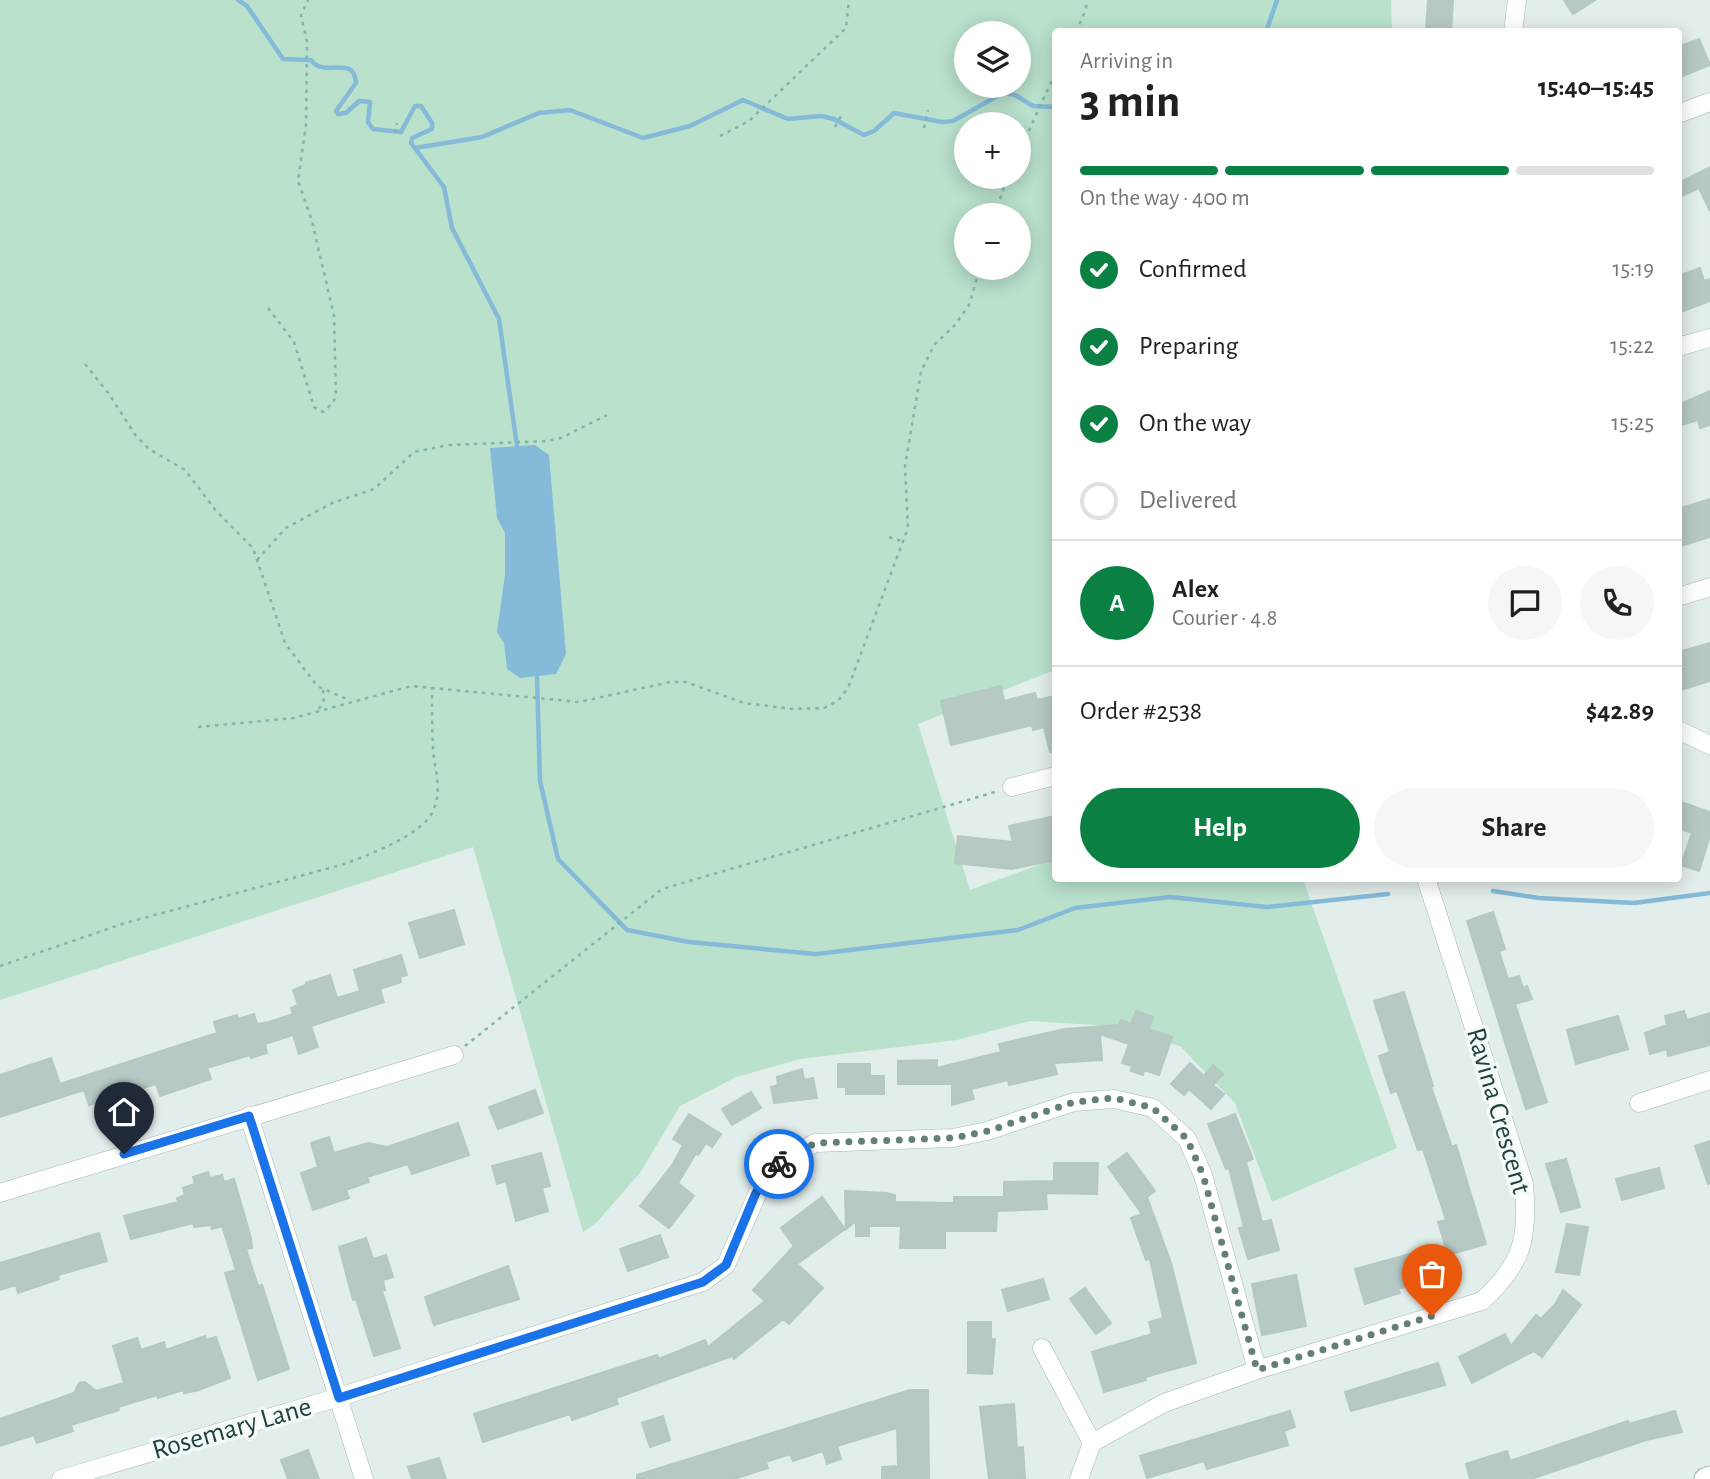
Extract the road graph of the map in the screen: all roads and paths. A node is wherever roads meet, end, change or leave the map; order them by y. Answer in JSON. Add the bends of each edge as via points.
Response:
{"nodes":[{"id":1,"x":308,"y":0,"type":"edge"},
{"id":2,"x":849,"y":0,"type":"edge"},
{"id":3,"x":1086,"y":0,"type":"edge"},
{"id":4,"x":1517,"y":0,"type":"edge"},
{"id":5,"x":1078,"y":28,"type":"edge"},
{"id":6,"x":1514,"y":28,"type":"edge"},
{"id":7,"x":1052,"y":81,"type":"edge"},
{"id":8,"x":1710,"y":102,"type":"edge"},
{"id":9,"x":928,"y":110,"type":"dead end"},
{"id":10,"x":1682,"y":112,"type":"edge"},
{"id":11,"x":841,"y":116,"type":"dead end"},
{"id":12,"x":397,"y":123,"type":"dead end"},
{"id":13,"x":835,"y":127,"type":"dead end"},
{"id":14,"x":924,"y":128,"type":"dead end"},
{"id":15,"x":1031,"y":128,"type":"edge"},
{"id":16,"x":395,"y":133,"type":"dead end"},
{"id":17,"x":720,"y":136,"type":"dead end"},
{"id":18,"x":976,"y":280,"type":"edge"},
{"id":19,"x":268,"y":308,"type":"dead end"},
{"id":20,"x":1710,"y":338,"type":"edge"},
{"id":21,"x":1682,"y":346,"type":"edge"},
{"id":22,"x":85,"y":364,"type":"dead end"},
{"id":23,"x":607,"y":415,"type":"dead end"},
{"id":24,"x":889,"y":537,"type":"dead end"},
{"id":25,"x":904,"y":542,"type":"junction"},
{"id":26,"x":257,"y":560,"type":"junction"},
{"id":27,"x":1710,"y":587,"type":"edge"},
{"id":28,"x":1682,"y":596,"type":"edge"},
{"id":29,"x":432,"y":687,"type":"junction"},
{"id":30,"x":323,"y":689,"type":"junction"},
{"id":31,"x":352,"y":701,"type":"junction"},
{"id":32,"x":319,"y":710,"type":"junction"},
{"id":33,"x":198,"y":727,"type":"dead end"},
{"id":34,"x":1682,"y":732,"type":"edge"},
{"id":35,"x":1710,"y":744,"type":"edge"},
{"id":36,"x":1052,"y":777,"type":"edge"},
{"id":37,"x":1012,"y":787,"type":"joint"},
{"id":38,"x":1427,"y":882,"type":"edge"},
{"id":39,"x":0,"y":966,"type":"edge"},
{"id":40,"x":454,"y":1055,"type":"joint"},
{"id":41,"x":1710,"y":1080,"type":"edge"},
{"id":42,"x":1639,"y":1103,"type":"dead end"},
{"id":43,"x":249,"y":1116,"type":"junction"},
{"id":44,"x":0,"y":1193,"type":"edge"},
{"id":45,"x":1042,"y":1348,"type":"dead end"},
{"id":46,"x":1257,"y":1370,"type":"junction"},
{"id":47,"x":339,"y":1398,"type":"junction"},
{"id":48,"x":1091,"y":1443,"type":"junction"},
{"id":49,"x":61,"y":1479,"type":"edge"},
{"id":50,"x":364,"y":1479,"type":"edge"},
{"id":51,"x":1079,"y":1479,"type":"edge"}],
"edges":[{"from":1,"to":19,"type":"path","via":[[301,15],[307,42],[305,146],[298,181],[334,316],[336,395],[328,409],[314,407],[294,342]]},
{"from":2,"to":17,"type":"path","via":[[846,28],[756,114]]},
{"from":3,"to":5,"type":"path"},
{"from":4,"to":6,"type":"street"},
{"from":7,"to":15,"type":"path"},
{"from":8,"to":10,"type":"street"},
{"from":9,"to":14,"type":"path"},
{"from":11,"to":13,"type":"path"},
{"from":12,"to":16,"type":"path"},
{"from":18,"to":25,"type":"path","via":[[962,317],[934,345],[921,372],[905,466],[909,514]]},
{"from":20,"to":21,"type":"street"},
{"from":22,"to":26,"type":"path","via":[[136,436],[185,470],[253,548]]},
{"from":23,"to":26,"type":"path","via":[[547,441],[422,449],[406,457],[374,489],[332,503],[286,528]]},
{"from":24,"to":25,"type":"path"},
{"from":25,"to":29,"type":"path","via":[[848,688],[838,701],[824,708],[764,708],[687,682],[579,702]]},
{"from":26,"to":30,"type":"path","via":[[285,643]]},
{"from":27,"to":28,"type":"street"},
{"from":29,"to":31,"type":"path","via":[[411,686]]},
{"from":29,"to":39,"type":"path","via":[[438,795],[433,814],[397,840],[341,865],[125,923]]},
{"from":30,"to":31,"type":"path"},
{"from":30,"to":32,"type":"path"},
{"from":31,"to":32,"type":"path"},
{"from":32,"to":33,"type":"path","via":[[294,718]]},
{"from":34,"to":35,"type":"street"},
{"from":36,"to":37,"type":"street"},
{"from":37,"to":40,"type":"path","via":[[662,889]]},
{"from":38,"to":46,"type":"street","name":"Ravina Crescent","via":[[1524,1184],[1527,1225],[1518,1256],[1501,1284],[1482,1301]]},
{"from":40,"to":43,"type":"street"},
{"from":41,"to":42,"type":"street"},
{"from":43,"to":44,"type":"street"},
{"from":43,"to":47,"type":"street"},
{"from":45,"to":48,"type":"street"},
{"from":46,"to":47,"type":"street","name":"Rosemary Lane","via":[[1203,1175],[1187,1139],[1153,1108],[1114,1098],[1074,1102],[953,1138],[815,1143],[768,1170],[726,1265],[703,1282]]},
{"from":46,"to":48,"type":"street","name":"Ravina Crescent","via":[[1164,1403]]},
{"from":47,"to":49,"type":"street","name":"Rosemary Lane"},
{"from":47,"to":50,"type":"street"},
{"from":48,"to":51,"type":"street"}]}
